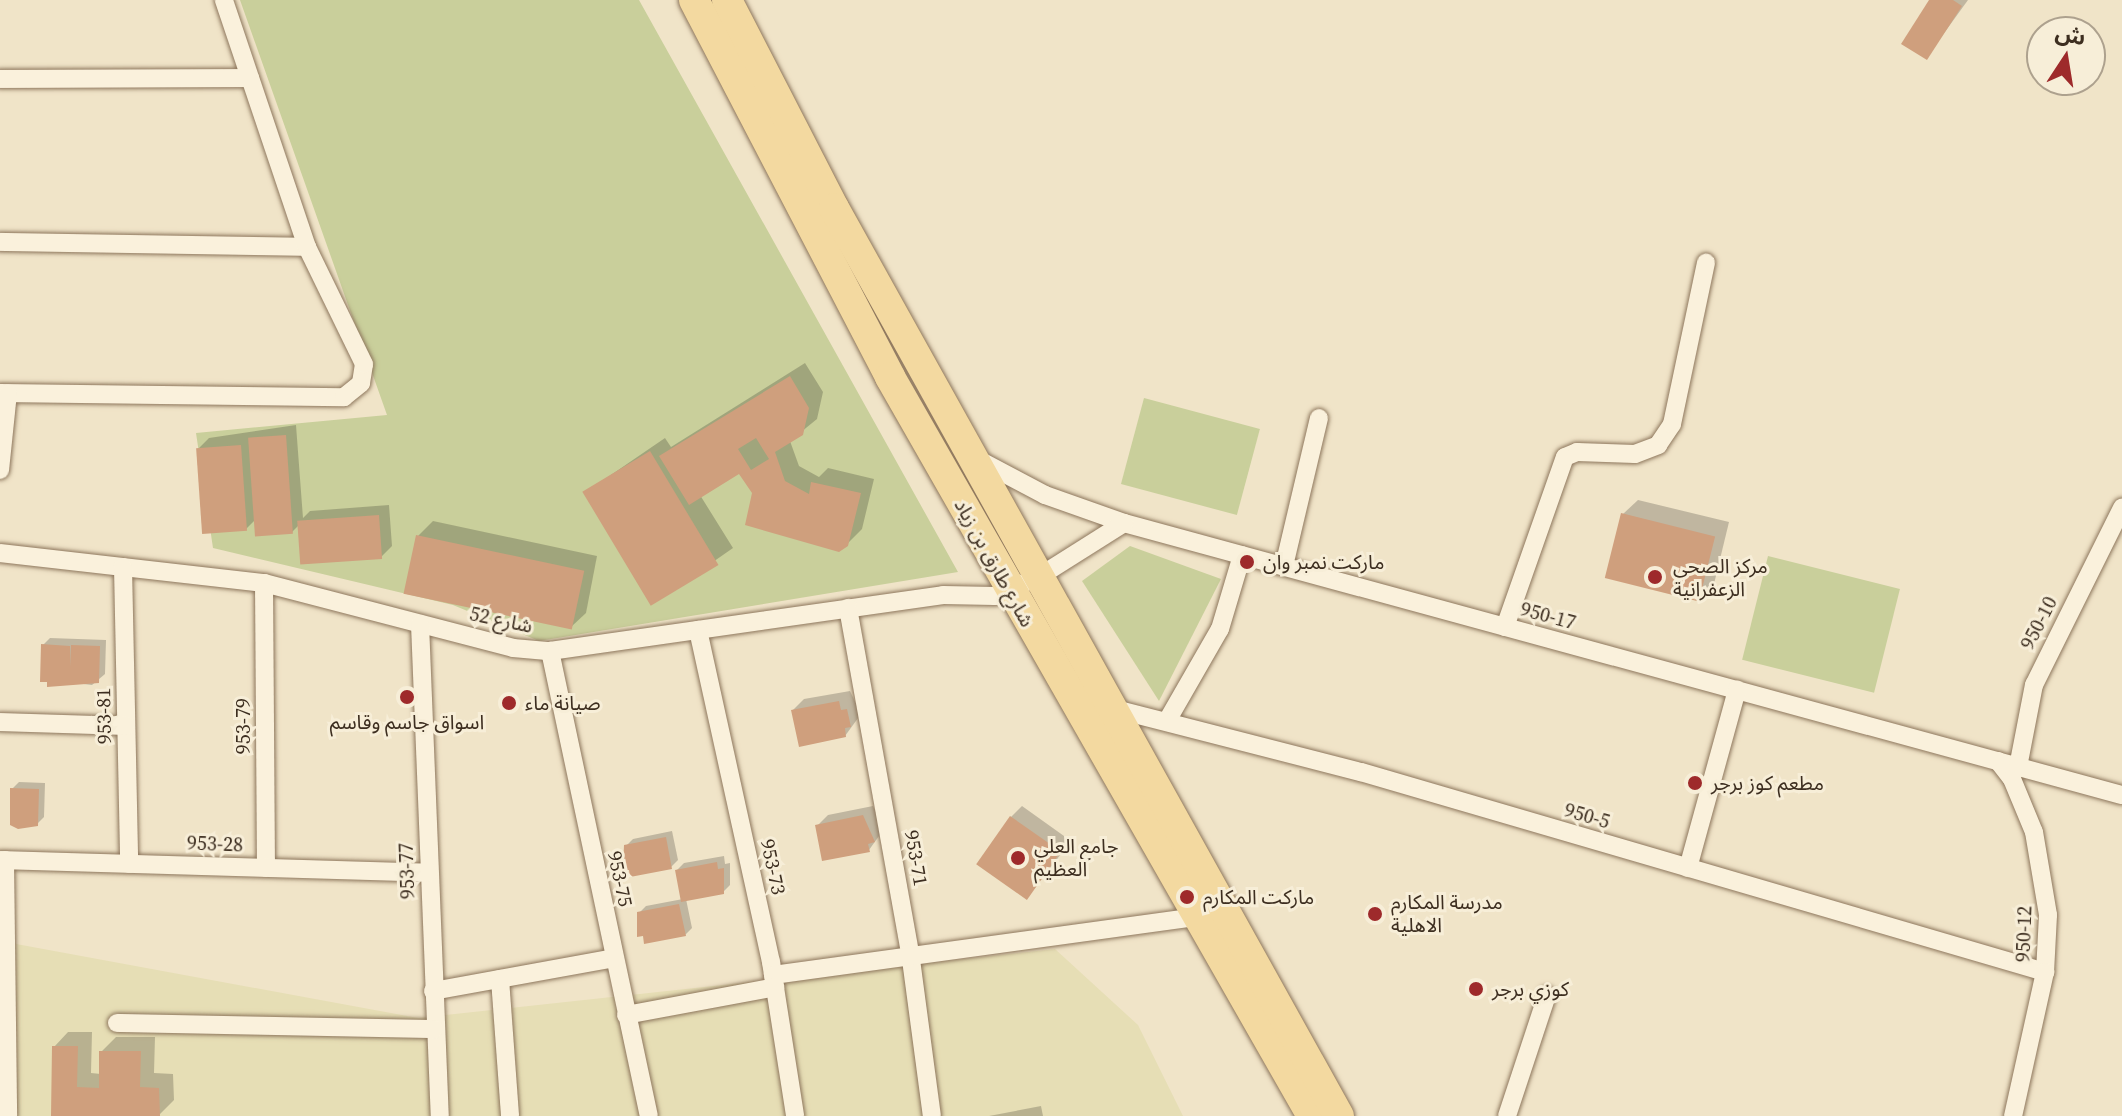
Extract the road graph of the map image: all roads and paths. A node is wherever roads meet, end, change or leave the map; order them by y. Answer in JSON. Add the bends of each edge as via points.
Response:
{"nodes":[{"id":1,"x":224,"y":0,"type":"edge"},
{"id":2,"x":694,"y":0,"type":"edge"},
{"id":3,"x":727,"y":0,"type":"edge"},
{"id":4,"x":250,"y":78,"type":"junction"},
{"id":5,"x":0,"y":79,"type":"edge"},
{"id":6,"x":0,"y":242,"type":"edge"},
{"id":7,"x":307,"y":247,"type":"junction"},
{"id":8,"x":1706,"y":263,"type":"dead end"},
{"id":9,"x":4,"y":393,"type":"edge"},
{"id":10,"x":1319,"y":418,"type":"dead end"},
{"id":11,"x":971,"y":455,"type":"junction"},
{"id":12,"x":0,"y":470,"type":"edge"},
{"id":13,"x":2122,"y":508,"type":"edge"},
{"id":14,"x":1124,"y":523,"type":"junction"},
{"id":15,"x":0,"y":553,"type":"edge"},
{"id":16,"x":1242,"y":555,"type":"junction"},
{"id":17,"x":1284,"y":566,"type":"junction"},
{"id":18,"x":123,"y":567,"type":"junction"},
{"id":19,"x":1040,"y":576,"type":"junction"},
{"id":20,"x":264,"y":583,"type":"junction"},
{"id":21,"x":1010,"y":591,"type":"junction"},
{"id":22,"x":848,"y":608,"type":"junction"},
{"id":23,"x":420,"y":624,"type":"junction"},
{"id":24,"x":1505,"y":627,"type":"junction"},
{"id":25,"x":698,"y":630,"type":"junction"},
{"id":26,"x":550,"y":651,"type":"junction"},
{"id":27,"x":1737,"y":690,"type":"junction"},
{"id":28,"x":1115,"y":709,"type":"junction"},
{"id":29,"x":1167,"y":721,"type":"junction"},
{"id":30,"x":0,"y":722,"type":"edge"},
{"id":31,"x":126,"y":726,"type":"junction"},
{"id":32,"x":1998,"y":761,"type":"junction"},
{"id":33,"x":2018,"y":767,"type":"junction"},
{"id":34,"x":2122,"y":795,"type":"edge"},
{"id":35,"x":3,"y":860,"type":"edge"},
{"id":36,"x":129,"y":864,"type":"junction"},
{"id":37,"x":266,"y":868,"type":"junction"},
{"id":38,"x":1688,"y":868,"type":"junction"},
{"id":39,"x":429,"y":873,"type":"junction"},
{"id":40,"x":1197,"y":917,"type":"junction"},
{"id":41,"x":910,"y":952,"type":"junction"},
{"id":42,"x":614,"y":958,"type":"junction"},
{"id":43,"x":2045,"y":972,"type":"junction"},
{"id":44,"x":500,"y":979,"type":"junction"},
{"id":45,"x":774,"y":981,"type":"junction"},
{"id":46,"x":433,"y":991,"type":"junction"},
{"id":47,"x":1547,"y":995,"type":"dead end"},
{"id":48,"x":626,"y":1015,"type":"junction"},
{"id":49,"x":117,"y":1023,"type":"dead end"},
{"id":50,"x":434,"y":1029,"type":"junction"},
{"id":51,"x":1334,"y":1114,"type":"edge"},
{"id":52,"x":8,"y":1116,"type":"edge"},
{"id":53,"x":440,"y":1116,"type":"edge"},
{"id":54,"x":510,"y":1116,"type":"edge"},
{"id":55,"x":649,"y":1116,"type":"edge"},
{"id":56,"x":795,"y":1116,"type":"edge"},
{"id":57,"x":932,"y":1116,"type":"edge"},
{"id":58,"x":1507,"y":1116,"type":"edge"},
{"id":59,"x":2013,"y":1116,"type":"edge"}],
"edges":[{"from":1,"to":4,"type":"street"},
{"from":2,"to":21,"type":"main road","name":"شارع طارق بن زياد","via":[[890,377]]},
{"from":3,"to":11,"type":"main road","name":"شارع طارق بن زياد"},
{"from":4,"to":5,"type":"street"},
{"from":4,"to":7,"type":"street"},
{"from":6,"to":7,"type":"street"},
{"from":7,"to":9,"type":"street","via":[[364,364],[361,383],[344,397]]},
{"from":8,"to":24,"type":"street","via":[[1672,424],[1658,445],[1635,454],[1577,452],[1565,457]]},
{"from":9,"to":12,"type":"street"},
{"from":10,"to":17,"type":"street"},
{"from":11,"to":14,"type":"street","name":"950-17","via":[[1045,495]]},
{"from":11,"to":19,"type":"main road","name":"شارع طارق بن زياد"},
{"from":13,"to":33,"type":"street","name":"950-10","via":[[2034,685]]},
{"from":14,"to":16,"type":"street","name":"950-17"},
{"from":14,"to":19,"type":"street","name":"شارع 52"},
{"from":15,"to":18,"type":"street","name":"شارع 52"},
{"from":16,"to":17,"type":"street","name":"950-17"},
{"from":16,"to":29,"type":"street","via":[[1220,629]]},
{"from":17,"to":24,"type":"street","name":"950-17"},
{"from":18,"to":20,"type":"street","name":"شارع 52"},
{"from":18,"to":31,"type":"street","name":"953-81"},
{"from":19,"to":21,"type":"street","name":"شارع 52"},
{"from":19,"to":28,"type":"main road","name":"شارع طارق بن زياد"},
{"from":20,"to":23,"type":"street","name":"شارع 52"},
{"from":20,"to":37,"type":"street","name":"953-79"},
{"from":21,"to":22,"type":"street","name":"شارع 52"},
{"from":21,"to":40,"type":"main road","name":"شارع طارق بن زياد"},
{"from":22,"to":25,"type":"street","name":"شارع 52"},
{"from":22,"to":41,"type":"street","name":"953-71"},
{"from":23,"to":26,"type":"street","name":"شارع 52","via":[[513,648]]},
{"from":23,"to":39,"type":"street","name":"953-77"},
{"from":24,"to":27,"type":"street","name":"950-17"},
{"from":25,"to":26,"type":"street","name":"شارع 52"},
{"from":25,"to":45,"type":"street","name":"953-73"},
{"from":26,"to":42,"type":"street","name":"953-75"},
{"from":27,"to":32,"type":"street","name":"950-17"},
{"from":27,"to":38,"type":"street"},
{"from":28,"to":29,"type":"street","name":"950-5"},
{"from":28,"to":51,"type":"main road","name":"شارع طارق بن زياد"},
{"from":29,"to":38,"type":"street","name":"950-5"},
{"from":30,"to":31,"type":"street"},
{"from":31,"to":36,"type":"street","name":"953-81"},
{"from":32,"to":33,"type":"street","name":"950-17"},
{"from":32,"to":43,"type":"street","name":"950-12","via":[[2024,805],[2041,859],[2048,915]]},
{"from":33,"to":34,"type":"street","name":"950-17"},
{"from":35,"to":36,"type":"street","name":"953-28"},
{"from":35,"to":52,"type":"street"},
{"from":36,"to":37,"type":"street","name":"953-28"},
{"from":37,"to":39,"type":"street","name":"953-28"},
{"from":38,"to":43,"type":"street","name":"950-5"},
{"from":39,"to":46,"type":"street","name":"953-77"},
{"from":40,"to":41,"type":"street"},
{"from":40,"to":51,"type":"main road","name":"شارع طارق بن زياد"},
{"from":41,"to":45,"type":"street"},
{"from":41,"to":57,"type":"street","name":"953-71"},
{"from":42,"to":44,"type":"street"},
{"from":42,"to":48,"type":"street","name":"953-75"},
{"from":43,"to":59,"type":"street","name":"950-12"},
{"from":44,"to":46,"type":"street"},
{"from":44,"to":54,"type":"street"},
{"from":45,"to":48,"type":"street"},
{"from":45,"to":56,"type":"street","name":"953-73"},
{"from":46,"to":50,"type":"street","name":"953-77"},
{"from":47,"to":58,"type":"street"},
{"from":48,"to":55,"type":"street","name":"953-75"},
{"from":49,"to":50,"type":"street"},
{"from":50,"to":53,"type":"street","name":"953-77"}]}
